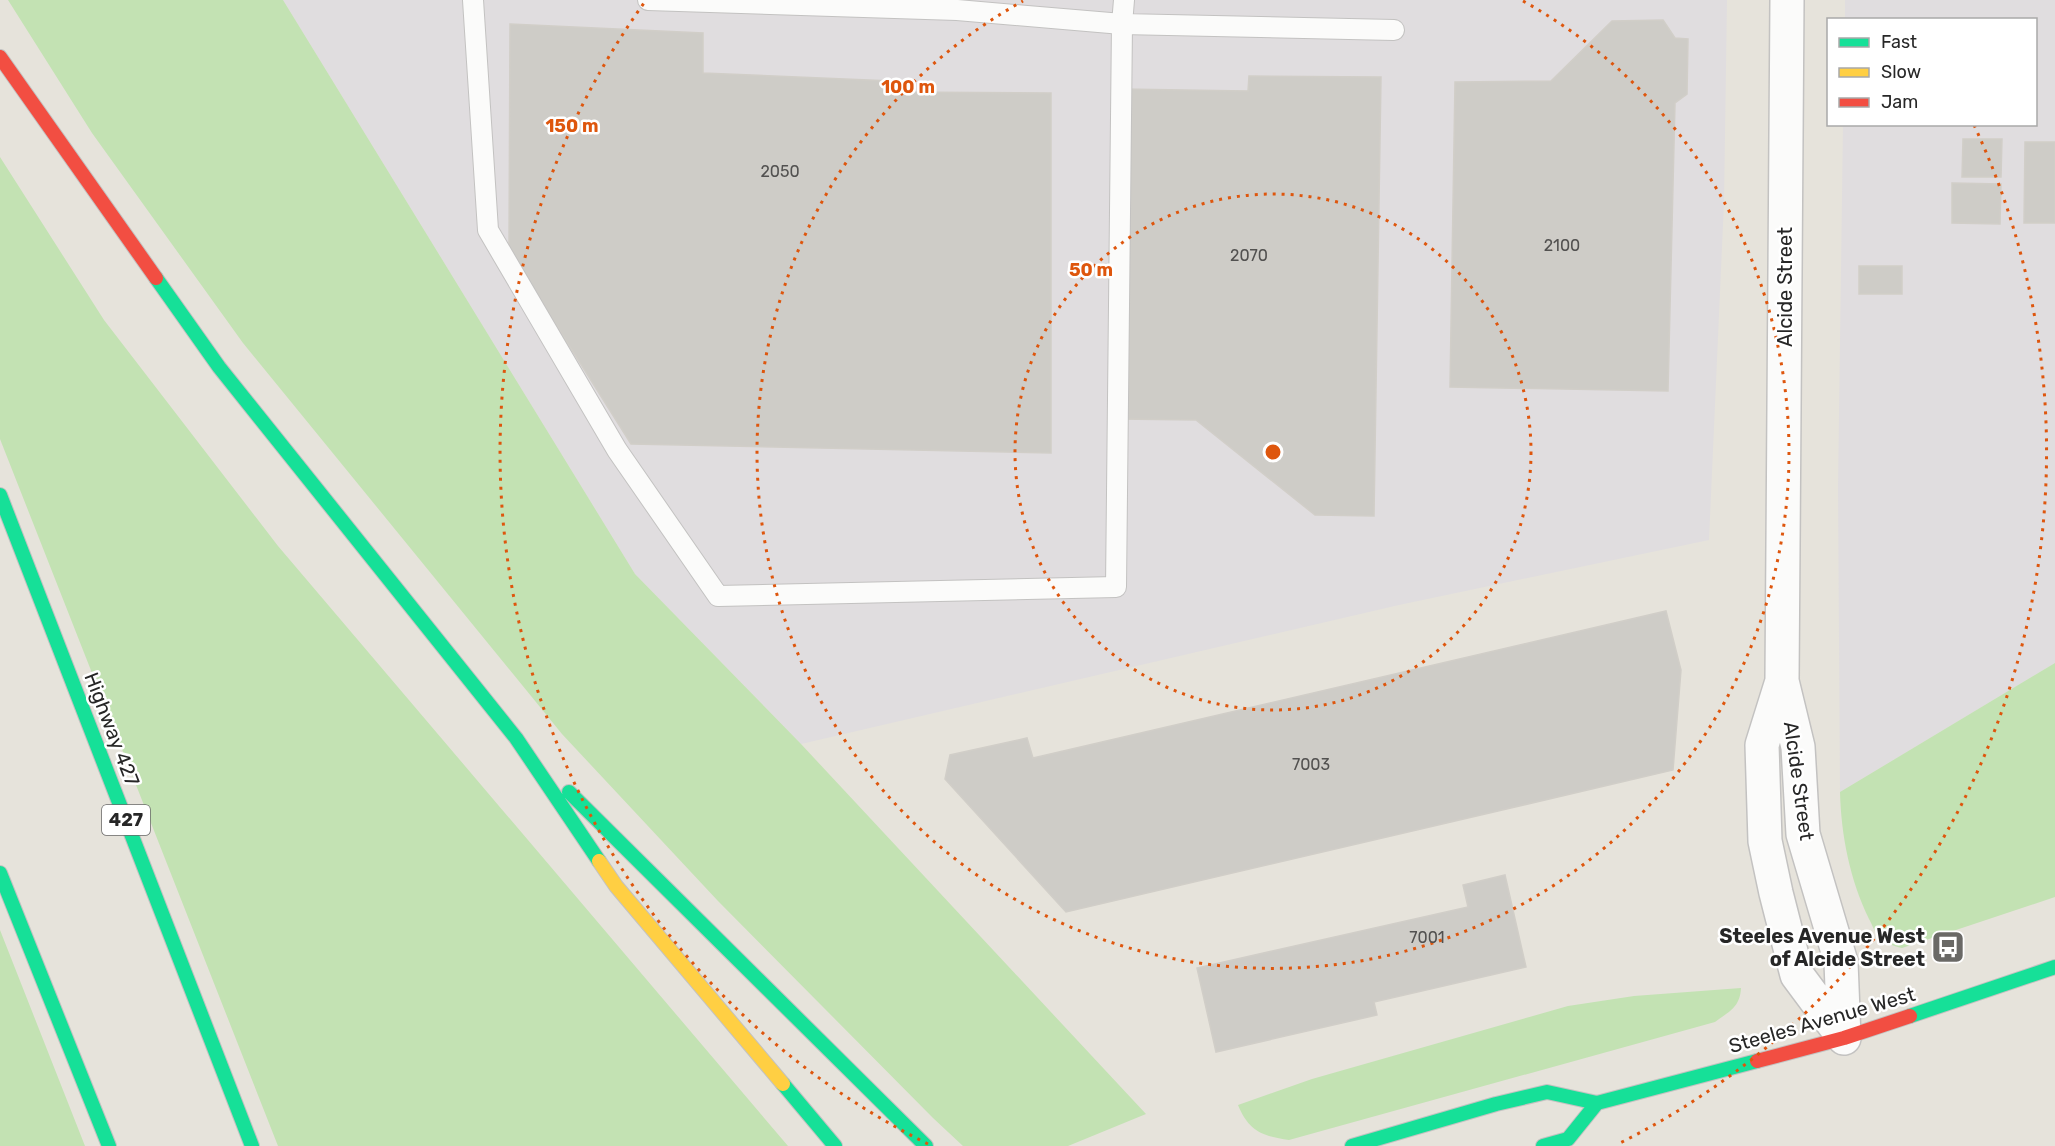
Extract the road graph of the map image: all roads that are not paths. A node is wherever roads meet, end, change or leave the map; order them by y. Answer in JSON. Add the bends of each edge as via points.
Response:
{"nodes":[{"id":1,"x":473,"y":0,"type":"edge"},
{"id":2,"x":648,"y":0,"type":"edge"},
{"id":3,"x":1124,"y":0,"type":"edge"},
{"id":4,"x":1787,"y":0,"type":"edge"},
{"id":5,"x":1122,"y":24,"type":"junction"},
{"id":6,"x":1394,"y":30,"type":"dead end"},
{"id":7,"x":0,"y":57,"type":"edge"},
{"id":8,"x":0,"y":495,"type":"edge"},
{"id":9,"x":1782,"y":681,"type":"junction"},
{"id":10,"x":516,"y":738,"type":"junction"},
{"id":11,"x":0,"y":873,"type":"edge"},
{"id":12,"x":2055,"y":967,"type":"edge"},
{"id":13,"x":1844,"y":1038,"type":"junction"},
{"id":14,"x":1598,"y":1103,"type":"junction"},
{"id":15,"x":109,"y":1146,"type":"edge"},
{"id":16,"x":252,"y":1146,"type":"edge"},
{"id":17,"x":835,"y":1146,"type":"edge"},
{"id":18,"x":926,"y":1146,"type":"edge"},
{"id":19,"x":1352,"y":1146,"type":"edge"},
{"id":20,"x":1542,"y":1146,"type":"edge"}],
"edges":[{"from":1,"to":5,"type":"lane","via":[[488,230],[617,450],[718,596],[1116,587]]},
{"from":2,"to":5,"type":"lane","via":[[957,10]]},
{"from":3,"to":5,"type":"lane"},
{"from":4,"to":9,"type":"street","name":"Alcide Street"},
{"from":5,"to":6,"type":"lane"},
{"from":7,"to":10,"type":"main road","via":[[219,367]]},
{"from":8,"to":16,"type":"main road","name":"Highway 427","number":"427"},
{"from":9,"to":13,"type":"street","name":"Alcide Street","via":[[1798,747],[1803,834],[1842,962]]},
{"from":9,"to":13,"type":"street","name":"Alcide Street","via":[[1761,745],[1765,841],[1797,975]]},
{"from":10,"to":17,"type":"main road","via":[[616,886]]},
{"from":10,"to":18,"type":"main road"},
{"from":11,"to":15,"type":"main road"},
{"from":12,"to":13,"type":"main road","name":"Steeles Avenue West"},
{"from":13,"to":14,"type":"main road","name":"Steeles Avenue West"},
{"from":14,"to":19,"type":"main road","name":"Steeles Avenue West","via":[[1547,1092]]},
{"from":14,"to":20,"type":"main road","via":[[1568,1139]]}]}
